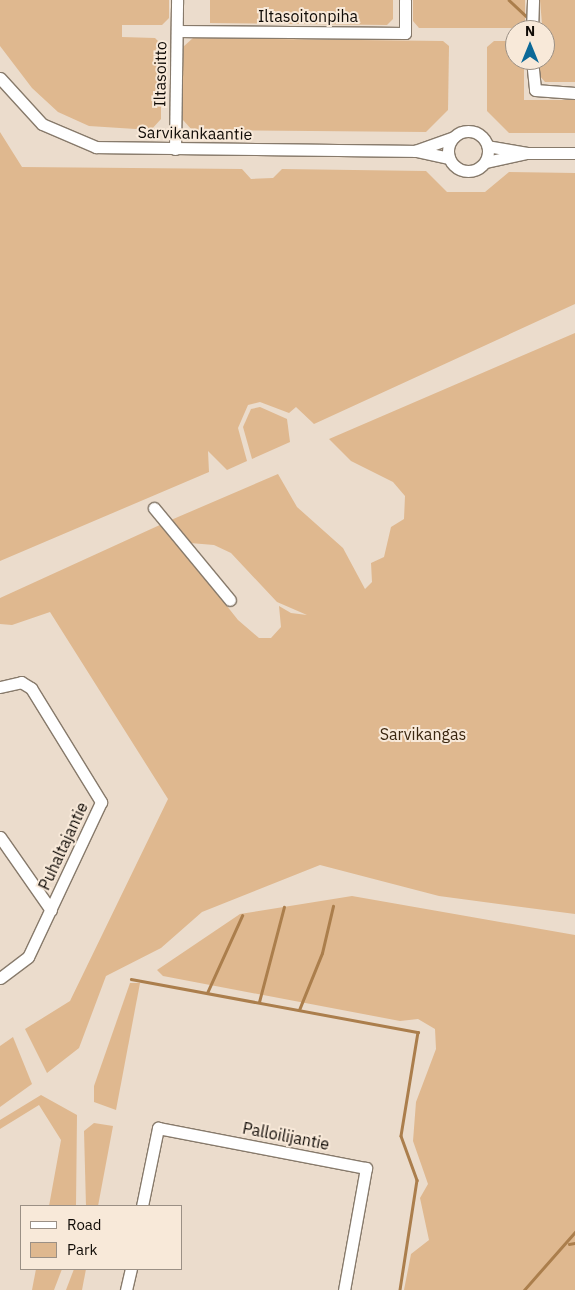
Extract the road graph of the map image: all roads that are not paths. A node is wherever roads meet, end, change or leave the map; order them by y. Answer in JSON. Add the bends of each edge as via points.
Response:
{"nodes":[{"id":1,"x":177,"y":0,"type":"edge"},
{"id":2,"x":405,"y":0,"type":"edge"},
{"id":3,"x":533,"y":0,"type":"edge"},
{"id":4,"x":532,"y":20,"type":"edge"},
{"id":5,"x":177,"y":31,"type":"junction"},
{"id":6,"x":533,"y":70,"type":"edge"},
{"id":7,"x":0,"y":78,"type":"edge"},
{"id":8,"x":575,"y":93,"type":"edge"},
{"id":9,"x":454,"y":137,"type":"junction"},
{"id":10,"x":488,"y":146,"type":"junction"},
{"id":11,"x":176,"y":149,"type":"junction"},
{"id":12,"x":415,"y":151,"type":"junction"},
{"id":13,"x":527,"y":153,"type":"junction"},
{"id":14,"x":575,"y":153,"type":"edge"},
{"id":15,"x":449,"y":158,"type":"junction"},
{"id":16,"x":486,"y":162,"type":"junction"},
{"id":17,"x":154,"y":508,"type":"dead end"},
{"id":18,"x":230,"y":600,"type":"dead end"},
{"id":19,"x":0,"y":687,"type":"edge"},
{"id":20,"x":0,"y":837,"type":"edge"},
{"id":21,"x":51,"y":910,"type":"junction"},
{"id":22,"x":0,"y":978,"type":"edge"},
{"id":23,"x":142,"y":1205,"type":"edge"},
{"id":24,"x":130,"y":1270,"type":"edge"},
{"id":25,"x":126,"y":1290,"type":"edge"},
{"id":26,"x":344,"y":1290,"type":"edge"}],
"edges":[{"from":1,"to":5,"type":"street","name":"Iltasoitto"},
{"from":2,"to":5,"type":"street","name":"Iltasoitonpiha","via":[[405,33]]},
{"from":3,"to":4,"type":"street"},
{"from":5,"to":11,"type":"street","name":"Iltasoitto"},
{"from":6,"to":8,"type":"street","via":[[535,90]]},
{"from":7,"to":11,"type":"street","name":"Sarvikankaantie","via":[[42,124],[78,143]]},
{"from":9,"to":10,"type":"street","name":"Sarvikankaantie","via":[[473,132]]},
{"from":9,"to":12,"type":"street","name":"Sarvikankaantie"},
{"from":9,"to":15,"type":"street"},
{"from":10,"to":13,"type":"street","name":"Sarvikankaantie"},
{"from":10,"to":16,"type":"street"},
{"from":11,"to":12,"type":"street","name":"Sarvikankaantie"},
{"from":12,"to":15,"type":"street","name":"Sarvikankaantie"},
{"from":13,"to":14,"type":"street","name":"Sarvikankaantie"},
{"from":13,"to":16,"type":"street","name":"Sarvikankaantie"},
{"from":15,"to":16,"type":"street","name":"Sarvikankaantie","via":[[466,172]]},
{"from":17,"to":18,"type":"street"},
{"from":19,"to":21,"type":"street","name":"Puhaltajantie","via":[[12,683],[31,688],[101,802]]},
{"from":20,"to":21,"type":"street"},
{"from":21,"to":22,"type":"street","name":"Puhaltajantie","via":[[26,961]]},
{"from":23,"to":26,"type":"street","name":"Palloilijantie","via":[[158,1128],[366,1168]]},
{"from":24,"to":25,"type":"street"}]}
